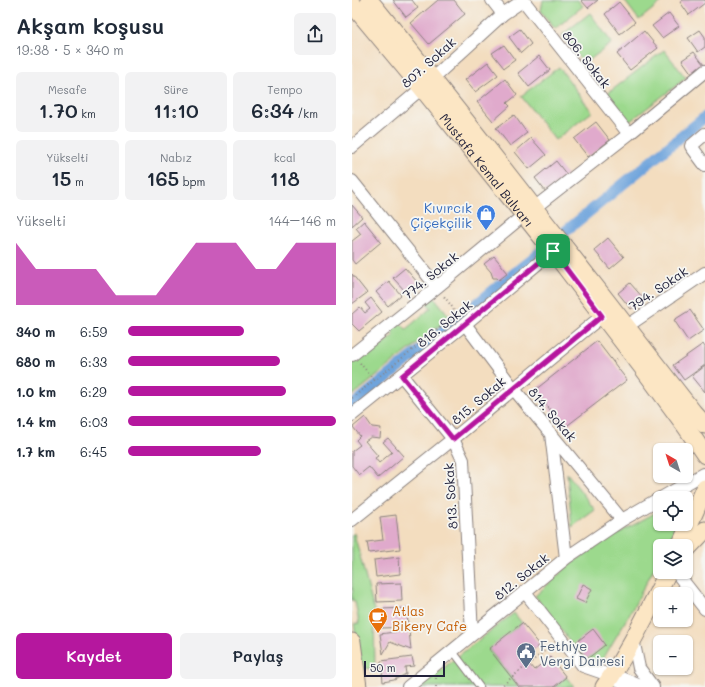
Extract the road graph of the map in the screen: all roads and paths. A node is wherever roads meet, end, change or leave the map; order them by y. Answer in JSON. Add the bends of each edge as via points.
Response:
{"nodes":[{"id":1,"x":369,"y":0,"type":"edge"},
{"id":2,"x":492,"y":0,"type":"edge"},
{"id":3,"x":524,"y":0,"type":"edge"},
{"id":4,"x":352,"y":4,"type":"edge"},
{"id":5,"x":503,"y":14,"type":"junction"},
{"id":6,"x":705,"y":70,"type":"edge"},
{"id":7,"x":427,"y":83,"type":"junction"},
{"id":8,"x":629,"y":134,"type":"junction"},
{"id":9,"x":705,"y":134,"type":"edge"},
{"id":10,"x":352,"y":147,"type":"edge"},
{"id":11,"x":705,"y":165,"type":"edge"},
{"id":12,"x":352,"y":181,"type":"edge"},
{"id":13,"x":529,"y":211,"type":"junction"},
{"id":14,"x":554,"y":243,"type":"junction"},
{"id":15,"x":705,"y":273,"type":"edge"},
{"id":16,"x":437,"y":287,"type":"junction"},
{"id":17,"x":602,"y":316,"type":"junction"},
{"id":18,"x":465,"y":324,"type":"junction"},
{"id":19,"x":626,"y":327,"type":"junction"},
{"id":20,"x":353,"y":354,"type":"edge"},
{"id":21,"x":402,"y":376,"type":"junction"},
{"id":22,"x":374,"y":380,"type":"junction"},
{"id":23,"x":513,"y":388,"type":"junction"},
{"id":24,"x":352,"y":398,"type":"edge"},
{"id":25,"x":352,"y":416,"type":"edge"},
{"id":26,"x":705,"y":425,"type":"edge"},
{"id":27,"x":551,"y":434,"type":"junction"},
{"id":28,"x":453,"y":439,"type":"junction"},
{"id":29,"x":705,"y":455,"type":"edge"},
{"id":30,"x":704,"y":481,"type":"edge"},
{"id":31,"x":678,"y":491,"type":"edge"},
{"id":32,"x":653,"y":502,"type":"edge"},
{"id":33,"x":352,"y":520,"type":"edge"},
{"id":34,"x":622,"y":520,"type":"junction"},
{"id":35,"x":705,"y":530,"type":"edge"},
{"id":36,"x":683,"y":539,"type":"edge"},
{"id":37,"x":693,"y":543,"type":"edge"},
{"id":38,"x":566,"y":558,"type":"junction"},
{"id":39,"x":664,"y":579,"type":"edge"},
{"id":40,"x":681,"y":579,"type":"edge"},
{"id":41,"x":525,"y":592,"type":"junction"},
{"id":42,"x":705,"y":609,"type":"edge"},
{"id":43,"x":472,"y":634,"type":"junction"},
{"id":44,"x":561,"y":638,"type":"junction"},
{"id":45,"x":633,"y":638,"type":"junction"},
{"id":46,"x":352,"y":642,"type":"edge"},
{"id":47,"x":452,"y":650,"type":"junction"},
{"id":48,"x":608,"y":682,"type":"edge"},
{"id":49,"x":358,"y":687,"type":"edge"},
{"id":50,"x":408,"y":687,"type":"edge"},
{"id":51,"x":480,"y":687,"type":"edge"},
{"id":52,"x":500,"y":687,"type":"edge"},
{"id":53,"x":639,"y":687,"type":"edge"},
{"id":54,"x":652,"y":687,"type":"edge"}],
"edges":[{"from":1,"to":7,"type":"main road","name":"Mustafa Kemal Bulvarı"},
{"from":2,"to":5,"type":"street"},
{"from":3,"to":5,"type":"street","name":"807. Sokak"},
{"from":3,"to":8,"type":"street","name":"806. Sokak"},
{"from":4,"to":7,"type":"main road","name":"Mustafa Kemal Bulvarı"},
{"from":5,"to":7,"type":"street","name":"807. Sokak"},
{"from":6,"to":8,"type":"street","name":"774. Sokak"},
{"from":7,"to":10,"type":"street","name":"807. Sokak"},
{"from":7,"to":13,"type":"main road","name":"Mustafa Kemal Bulvarı"},
{"from":8,"to":13,"type":"street","name":"774. Sokak"},
{"from":9,"to":11,"type":"street","via":[[691,146]]},
{"from":12,"to":16,"type":"street"},
{"from":13,"to":14,"type":"main road","name":"Mustafa Kemal Bulvarı"},
{"from":13,"to":16,"type":"street","name":"774. Sokak"},
{"from":14,"to":17,"type":"main road","name":"Mustafa Kemal Bulvarı"},
{"from":14,"to":18,"type":"street","name":"816. Sokak"},
{"from":14,"to":19,"type":"main road","name":"Mustafa Kemal Bulvarı"},
{"from":15,"to":19,"type":"street","name":"794. Sokak"},
{"from":16,"to":20,"type":"street","name":"774. Sokak"},
{"from":16,"to":22,"type":"path","via":[[453,308],[451,319]]},
{"from":17,"to":23,"type":"street","name":"815. Sokak"},
{"from":17,"to":29,"type":"main road","name":"Mustafa Kemal Bulvarı"},
{"from":18,"to":21,"type":"street","name":"816. Sokak"},
{"from":18,"to":23,"type":"street","name":"814. Sokak"},
{"from":19,"to":26,"type":"main road","name":"Mustafa Kemal Bulvarı"},
{"from":20,"to":22,"type":"path"},
{"from":21,"to":25,"type":"street","name":"816. Sokak"},
{"from":21,"to":28,"type":"street","name":"813. Sokak"},
{"from":22,"to":24,"type":"path"},
{"from":23,"to":27,"type":"street","name":"814. Sokak"},
{"from":23,"to":28,"type":"street","name":"815. Sokak"},
{"from":27,"to":34,"type":"street","name":"814. Sokak"},
{"from":27,"to":38,"type":"street"},
{"from":28,"to":33,"type":"street","name":"815. Sokak"},
{"from":28,"to":43,"type":"street","name":"813. Sokak","via":[[462,460]]},
{"from":30,"to":31,"type":"street","name":"812. Sokak"},
{"from":30,"to":36,"type":"main road"},
{"from":32,"to":34,"type":"street","name":"812. Sokak"},
{"from":34,"to":38,"type":"street","name":"812. Sokak"},
{"from":35,"to":37,"type":"main road"},
{"from":38,"to":41,"type":"street","name":"812. Sokak"},
{"from":39,"to":45,"type":"main road"},
{"from":40,"to":42,"type":"street"},
{"from":41,"to":43,"type":"street","name":"812. Sokak"},
{"from":41,"to":44,"type":"street"},
{"from":43,"to":47,"type":"street","name":"812. Sokak"},
{"from":44,"to":48,"type":"street","via":[[583,666]]},
{"from":44,"to":52,"type":"path"},
{"from":45,"to":48,"type":"main road"},
{"from":45,"to":54,"type":"street","via":[[639,668]]},
{"from":46,"to":49,"type":"main road"},
{"from":47,"to":50,"type":"street","name":"812. Sokak"},
{"from":47,"to":51,"type":"lane"},
{"from":48,"to":53,"type":"street"}]}
